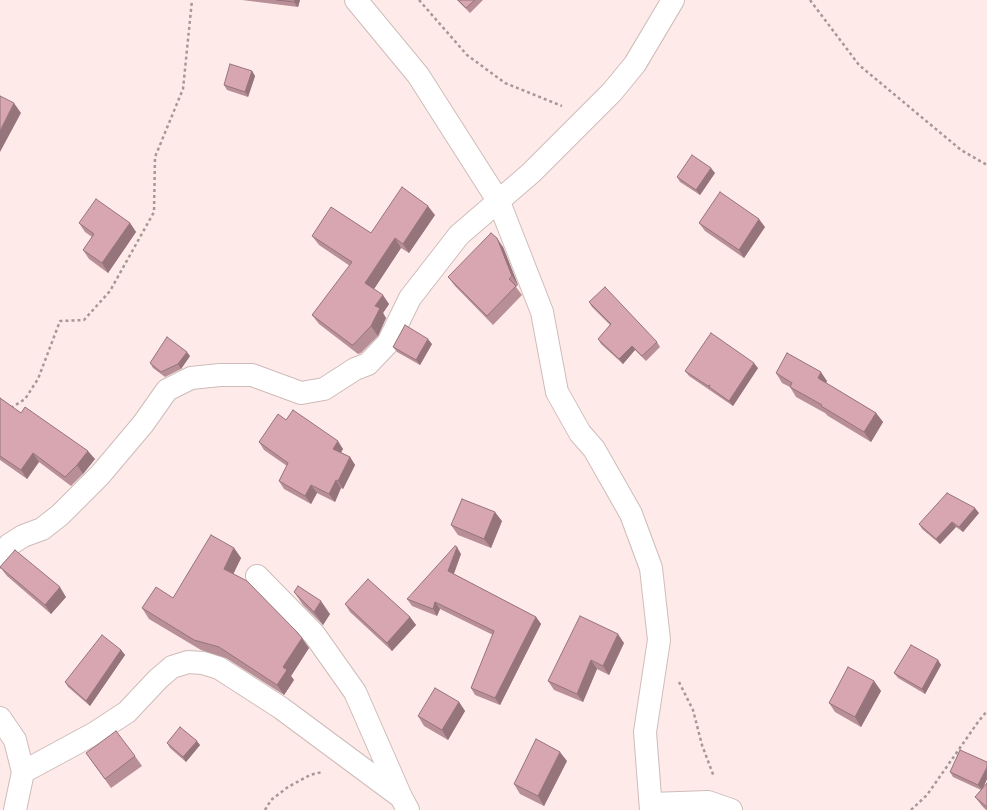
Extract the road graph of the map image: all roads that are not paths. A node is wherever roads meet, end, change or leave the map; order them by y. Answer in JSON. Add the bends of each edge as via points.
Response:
{"nodes":[{"id":1,"x":356,"y":0,"type":"edge"},
{"id":2,"x":673,"y":0,"type":"edge"},
{"id":3,"x":499,"y":202,"type":"junction"},
{"id":4,"x":0,"y":557,"type":"edge"},
{"id":5,"x":257,"y":576,"type":"dead end"},
{"id":6,"x":0,"y":718,"type":"edge"},
{"id":7,"x":23,"y":772,"type":"junction"},
{"id":8,"x":405,"y":803,"type":"edge"},
{"id":9,"x":651,"y":807,"type":"edge"},
{"id":10,"x":15,"y":810,"type":"edge"},
{"id":11,"x":731,"y":810,"type":"edge"}],
"edges":[{"from":1,"to":3,"type":"street","via":[[418,74]]},
{"from":2,"to":3,"type":"street","via":[[634,64],[612,92],[553,153]]},
{"from":3,"to":4,"type":"street","via":[[458,235],[410,298],[388,343],[368,364],[355,369],[324,389],[301,393],[252,375],[191,378],[167,390],[143,424],[100,475],[60,515],[42,529],[9,545]]},
{"from":3,"to":9,"type":"street","via":[[542,312],[557,392],[580,433],[594,449],[631,514],[651,568],[658,640],[645,732]]},
{"from":5,"to":8,"type":"street","via":[[314,634],[355,692]]},
{"from":6,"to":7,"type":"street","via":[[15,740]]},
{"from":7,"to":8,"type":"street","via":[[95,733],[127,712],[172,667],[188,662],[203,663],[219,668],[281,708]]},
{"from":7,"to":10,"type":"street"},
{"from":9,"to":11,"type":"street","via":[[708,802]]}]}
